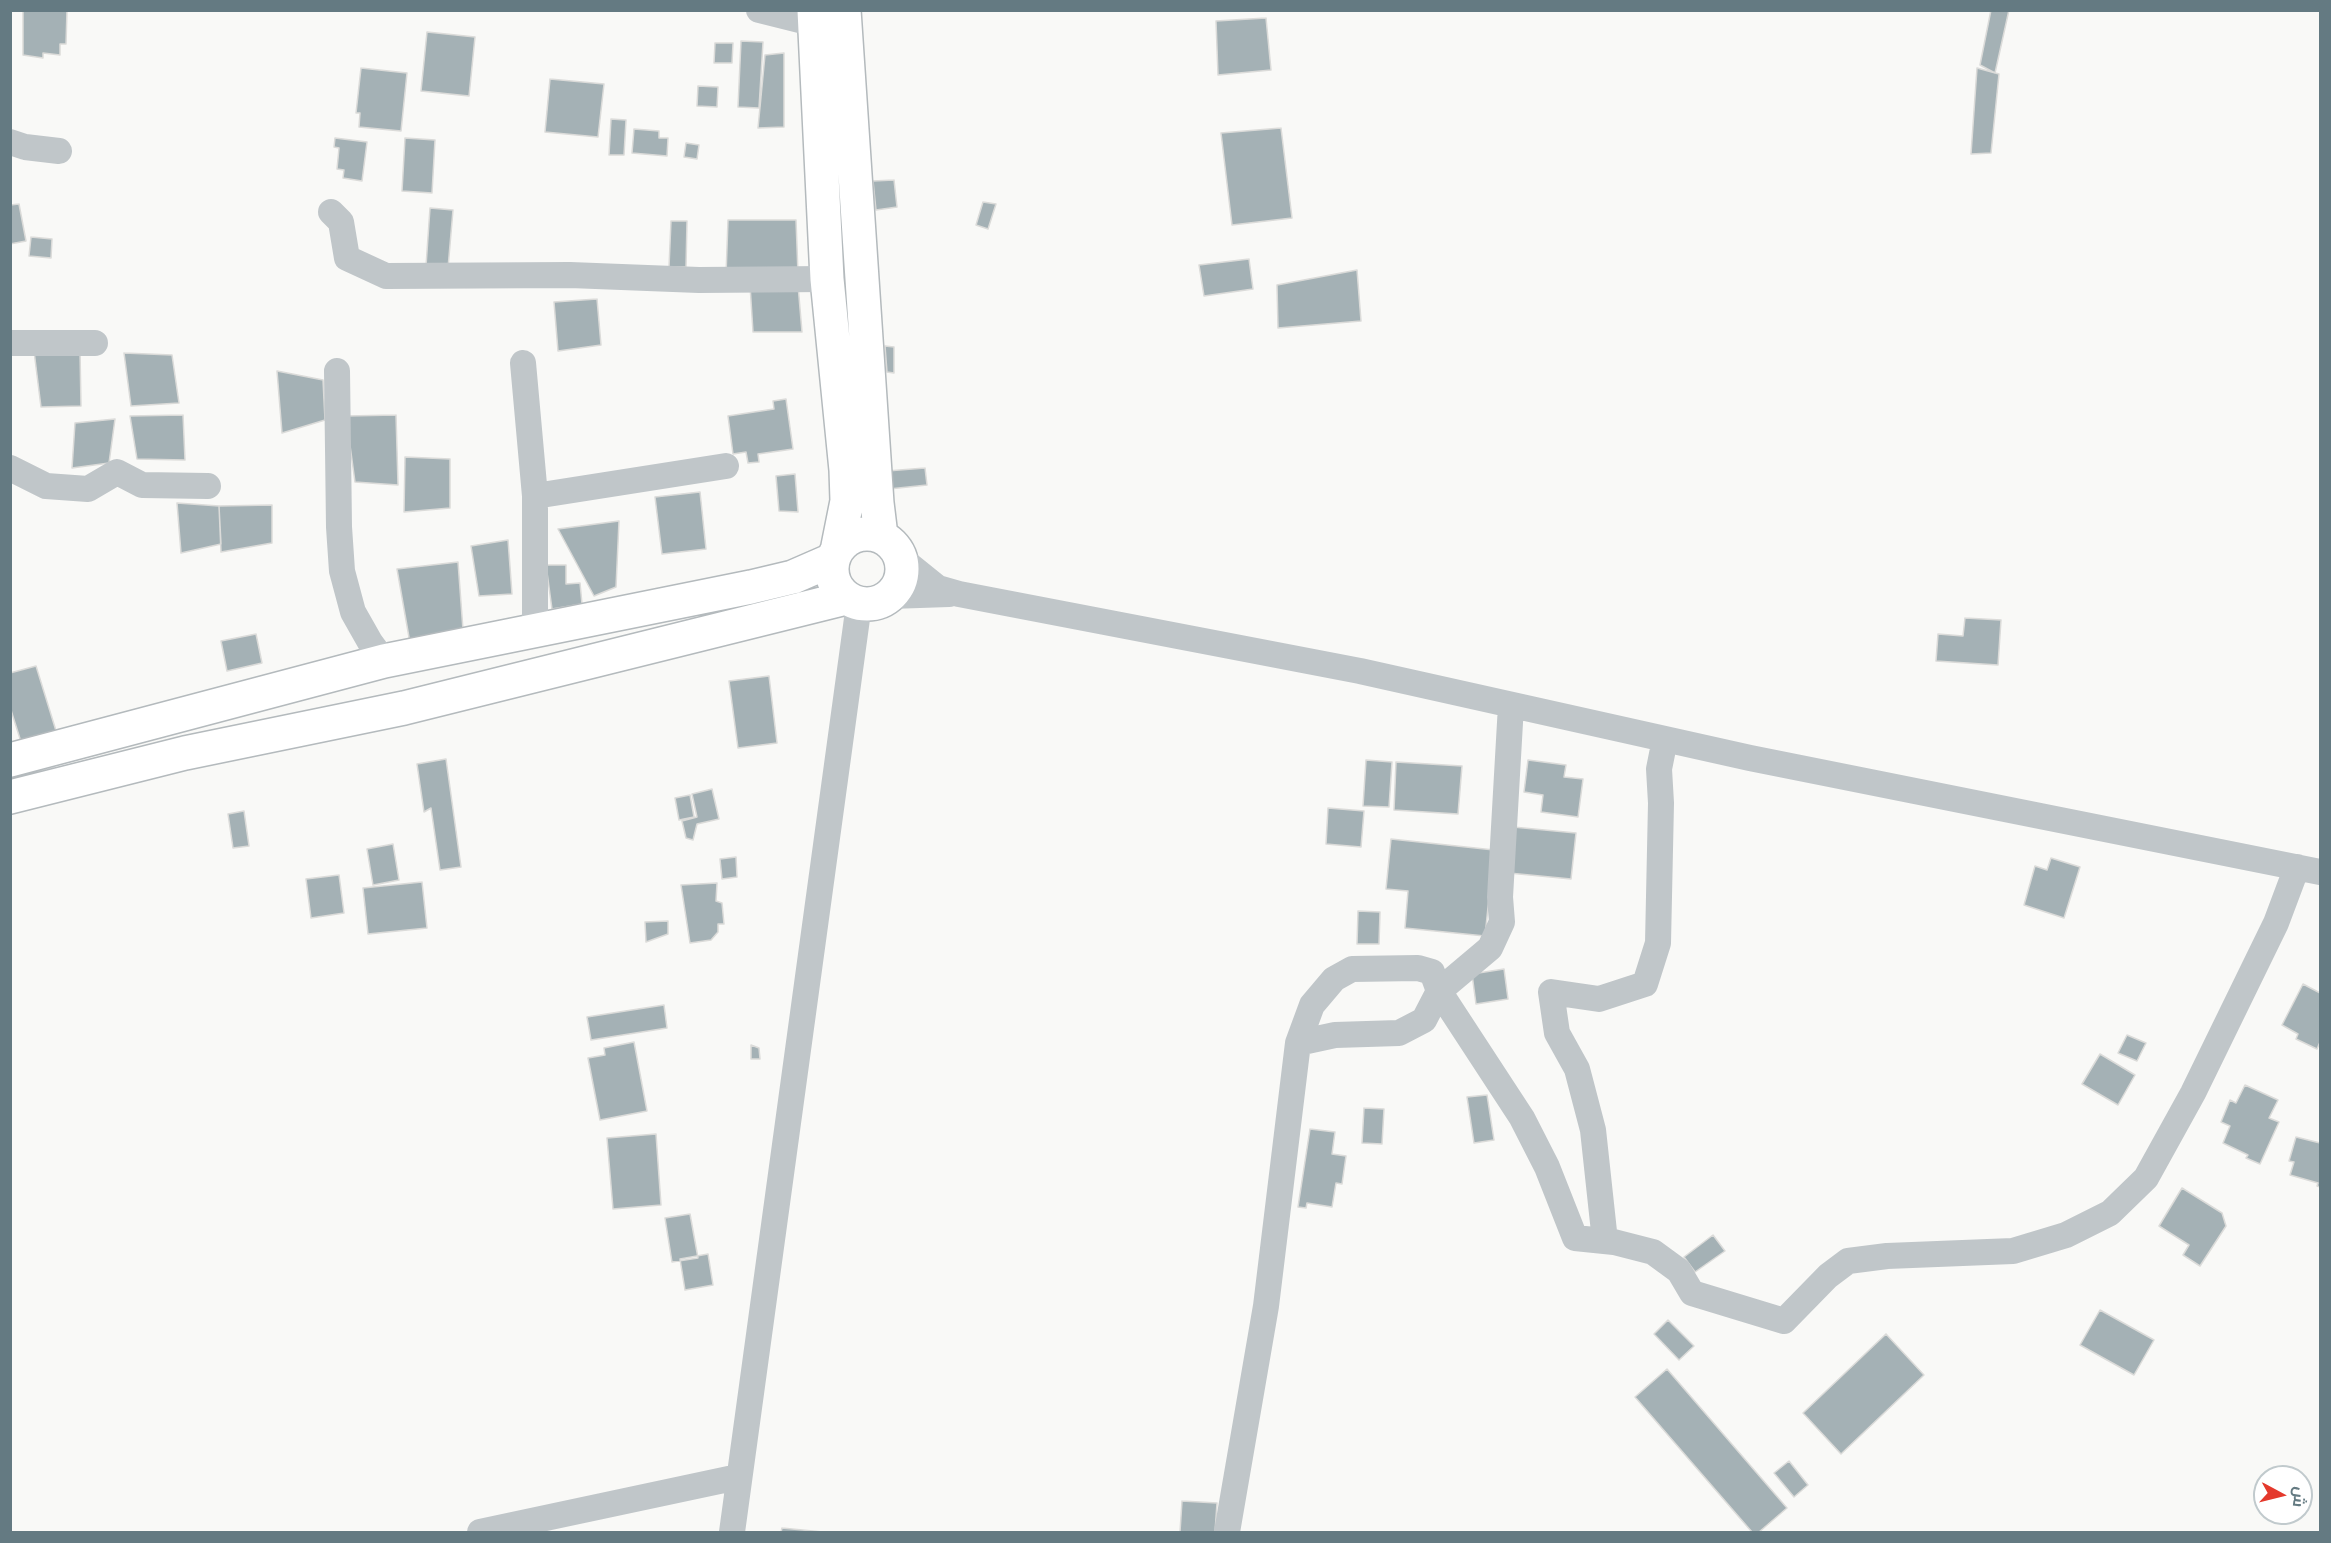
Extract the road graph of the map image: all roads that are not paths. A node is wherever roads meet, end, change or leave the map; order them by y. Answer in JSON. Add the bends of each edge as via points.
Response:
{"nodes":[{"id":1,"x":759,"y":10,"type":"edge"},
{"id":2,"x":824,"y":15,"type":"edge"},
{"id":3,"x":10,"y":142,"type":"edge"},
{"id":4,"x":59,"y":151,"type":"dead end"},
{"id":5,"x":332,"y":212,"type":"dead end"},
{"id":6,"x":827,"y":279,"type":"junction"},
{"id":7,"x":10,"y":343,"type":"edge"},
{"id":8,"x":95,"y":343,"type":"dead end"},
{"id":9,"x":523,"y":363,"type":"dead end"},
{"id":10,"x":337,"y":371,"type":"dead end"},
{"id":11,"x":726,"y":465,"type":"dead end"},
{"id":12,"x":10,"y":468,"type":"edge"},
{"id":13,"x":208,"y":486,"type":"dead end"},
{"id":14,"x":535,"y":496,"type":"junction"},
{"id":15,"x":891,"y":547,"type":"junction"},
{"id":16,"x":835,"y":553,"type":"junction"},
{"id":17,"x":959,"y":594,"type":"junction"},
{"id":18,"x":890,"y":596,"type":"junction"},
{"id":19,"x":853,"y":601,"type":"junction"},
{"id":20,"x":535,"y":629,"type":"junction"},
{"id":21,"x":384,"y":661,"type":"junction"},
{"id":22,"x":1511,"y":705,"type":"junction"},
{"id":23,"x":1665,"y":739,"type":"junction"},
{"id":24,"x":10,"y":760,"type":"edge"},
{"id":25,"x":10,"y":797,"type":"edge"},
{"id":26,"x":2309,"y":869,"type":"edge"},
{"id":27,"x":1440,"y":991,"type":"junction"},
{"id":28,"x":1298,"y":1043,"type":"junction"},
{"id":29,"x":1605,"y":1241,"type":"junction"},
{"id":30,"x":738,"y":1477,"type":"junction"},
{"id":31,"x":480,"y":1533,"type":"edge"},
{"id":32,"x":732,"y":1533,"type":"edge"},
{"id":33,"x":1227,"y":1533,"type":"edge"}],
"edges":[{"from":1,"to":2,"type":"street"},
{"from":2,"to":6,"type":"main road"},
{"from":2,"to":15,"type":"main road","via":[[875,451],[877,502]]},
{"from":3,"to":4,"type":"street"},
{"from":5,"to":6,"type":"street","via":[[341,222],[347,258],[386,276]]},
{"from":6,"to":16,"type":"main road","via":[[847,501]]},
{"from":7,"to":8,"type":"street"},
{"from":9,"to":14,"type":"street"},
{"from":10,"to":21,"type":"street","via":[[342,571],[353,612]]},
{"from":11,"to":14,"type":"street"},
{"from":12,"to":13,"type":"street","via":[[46,486],[88,489],[117,472],[142,485]]},
{"from":14,"to":20,"type":"street"},
{"from":15,"to":16,"type":"main road","via":[[866,533],[851,536]]},
{"from":15,"to":17,"type":"street","via":[[938,588]]},
{"from":15,"to":18,"type":"main road","via":[[901,580]]},
{"from":16,"to":19,"type":"main road","via":[[835,583]]},
{"from":16,"to":20,"type":"main road","via":[[793,577]]},
{"from":17,"to":18,"type":"street"},
{"from":17,"to":22,"type":"street","via":[[1360,671]]},
{"from":18,"to":19,"type":"main road","via":[[873,604]]},
{"from":19,"to":25,"type":"main road","via":[[405,708],[185,753]]},
{"from":19,"to":30,"type":"street"},
{"from":20,"to":21,"type":"main road"},
{"from":21,"to":24,"type":"main road"},
{"from":22,"to":23,"type":"street"},
{"from":22,"to":27,"type":"street","via":[[1500,897],[1502,922],[1490,948]]},
{"from":23,"to":26,"type":"street"},
{"from":23,"to":29,"type":"street","via":[[1659,769],[1658,943],[1646,984],[1599,999],[1551,992],[1557,1033],[1577,1069],[1593,1130]]},
{"from":26,"to":29,"type":"street","via":[[2276,923],[2193,1093],[2146,1178],[2110,1213],[2066,1235],[2013,1251],[1848,1262],[1828,1276],[1784,1321],[1692,1293],[1679,1270],[1653,1252]]},
{"from":27,"to":28,"type":"street","via":[[1424,1020],[1399,1033],[1335,1035]]},
{"from":27,"to":28,"type":"street","via":[[1432,972],[1418,968],[1352,969],[1334,979],[1312,1005]]},
{"from":27,"to":29,"type":"street","via":[[1522,1118],[1575,1238]]},
{"from":28,"to":33,"type":"street","via":[[1266,1306]]},
{"from":30,"to":31,"type":"street"},
{"from":30,"to":32,"type":"street"}]}
